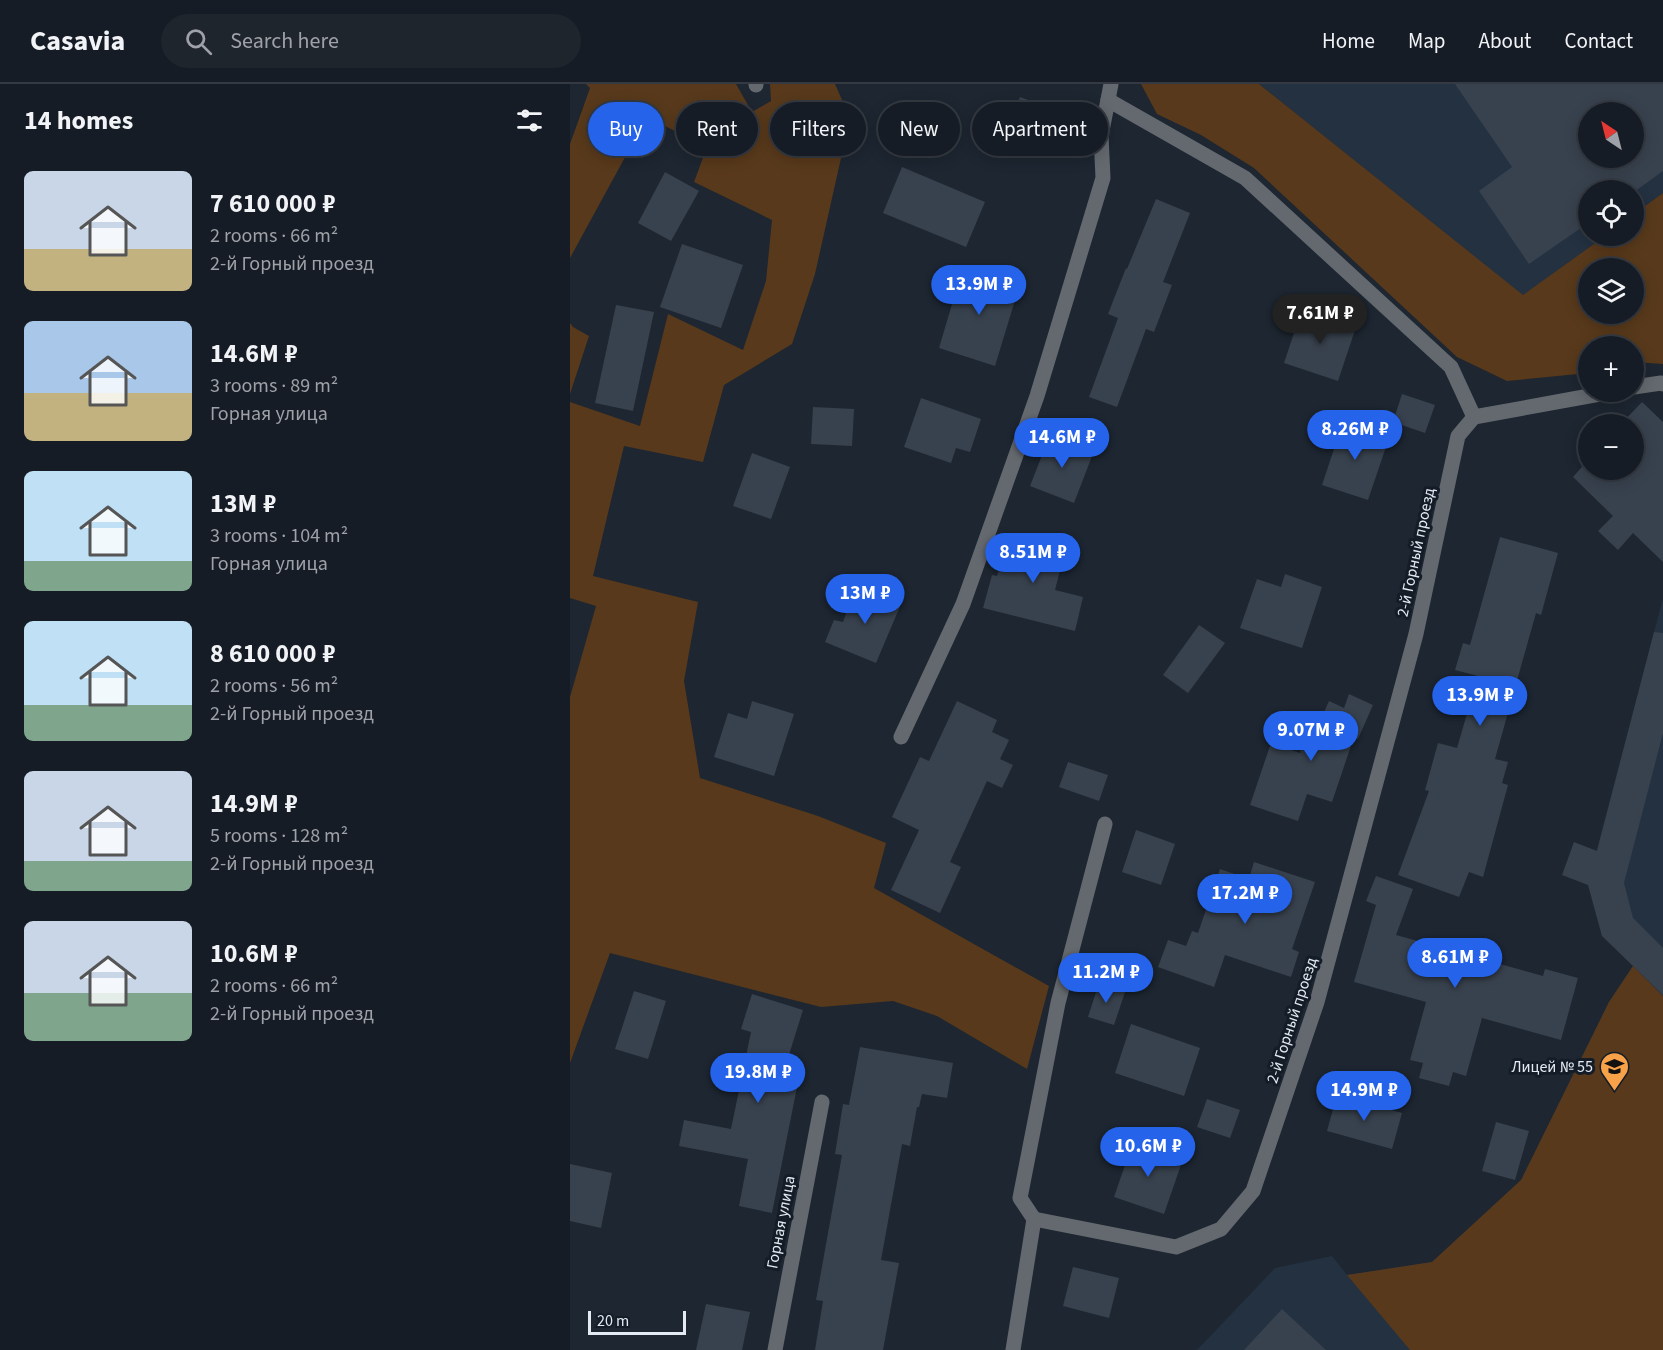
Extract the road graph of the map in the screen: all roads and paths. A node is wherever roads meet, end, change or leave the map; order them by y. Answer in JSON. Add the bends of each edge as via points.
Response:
{"nodes":[{"id":1,"x":1111,"y":84,"type":"edge"},
{"id":2,"x":1108,"y":100,"type":"junction"},
{"id":3,"x":1663,"y":384,"type":"edge"},
{"id":4,"x":1644,"y":386,"type":"edge"},
{"id":5,"x":1578,"y":398,"type":"edge"},
{"id":6,"x":1474,"y":417,"type":"junction"},
{"id":7,"x":901,"y":736,"type":"dead end"},
{"id":8,"x":1105,"y":824,"type":"dead end"},
{"id":9,"x":822,"y":1102,"type":"dead end"},
{"id":10,"x":1034,"y":1219,"type":"junction"},
{"id":11,"x":775,"y":1350,"type":"edge"},
{"id":12,"x":1013,"y":1350,"type":"edge"}],
"edges":[{"from":1,"to":2,"type":"street"},
{"from":2,"to":6,"type":"street","via":[[1245,178],[1451,367]]},
{"from":2,"to":7,"type":"street","via":[[1101,136],[1103,178],[1037,396],[963,604]]},
{"from":3,"to":4,"type":"street"},
{"from":5,"to":6,"type":"street"},
{"from":6,"to":10,"type":"street","name":"2-й Горный проезд","via":[[1458,436],[1416,634],[1317,1002],[1253,1191],[1221,1229],[1176,1247]]},
{"from":8,"to":10,"type":"street","via":[[1058,1003],[1020,1198]]},
{"from":9,"to":11,"type":"street","name":"Горная улица"},
{"from":10,"to":12,"type":"street"}]}
